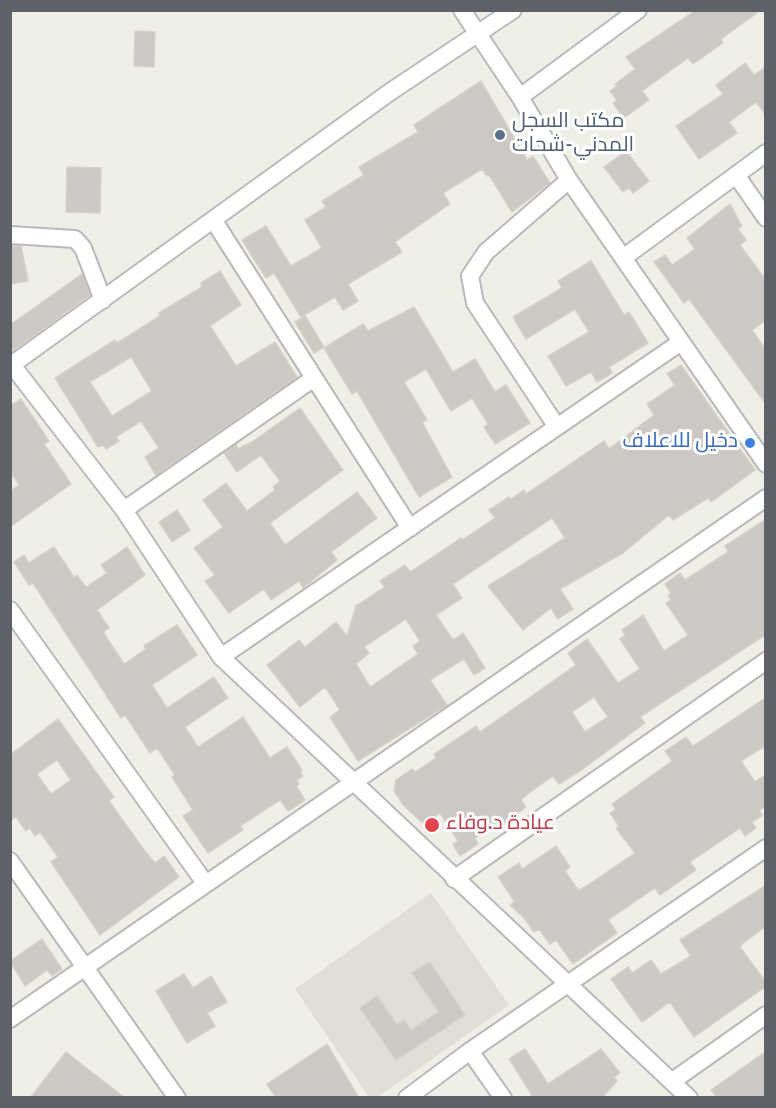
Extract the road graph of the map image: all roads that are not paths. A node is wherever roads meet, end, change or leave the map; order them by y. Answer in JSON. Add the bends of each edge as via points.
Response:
{"nodes":[{"id":1,"x":462,"y":10,"type":"edge"},
{"id":2,"x":513,"y":10,"type":"edge"},
{"id":3,"x":638,"y":10,"type":"edge"},
{"id":4,"x":480,"y":35,"type":"junction"},
{"id":5,"x":520,"y":97,"type":"junction"},
{"id":6,"x":765,"y":153,"type":"edge"},
{"id":7,"x":736,"y":174,"type":"junction"},
{"id":8,"x":568,"y":180,"type":"junction"},
{"id":9,"x":765,"y":218,"type":"edge"},
{"id":10,"x":214,"y":221,"type":"junction"},
{"id":11,"x":10,"y":236,"type":"edge"},
{"id":12,"x":623,"y":258,"type":"junction"},
{"id":13,"x":103,"y":300,"type":"junction"},
{"id":14,"x":681,"y":342,"type":"junction"},
{"id":15,"x":11,"y":365,"type":"edge"},
{"id":16,"x":314,"y":378,"type":"junction"},
{"id":17,"x":557,"y":427,"type":"junction"},
{"id":18,"x":765,"y":464,"type":"edge"},
{"id":19,"x":765,"y":498,"type":"edge"},
{"id":20,"x":124,"y":510,"type":"junction"},
{"id":21,"x":410,"y":528,"type":"junction"},
{"id":22,"x":10,"y":610,"type":"edge"},
{"id":23,"x":221,"y":657,"type":"junction"},
{"id":24,"x":765,"y":661,"type":"edge"},
{"id":25,"x":355,"y":780,"type":"junction"},
{"id":26,"x":765,"y":848,"type":"edge"},
{"id":27,"x":10,"y":861,"type":"edge"},
{"id":28,"x":454,"y":879,"type":"junction"},
{"id":29,"x":206,"y":883,"type":"junction"},
{"id":30,"x":86,"y":968,"type":"junction"},
{"id":31,"x":568,"y":984,"type":"junction"},
{"id":32,"x":765,"y":1015,"type":"edge"},
{"id":33,"x":10,"y":1019,"type":"edge"},
{"id":34,"x":470,"y":1051,"type":"junction"},
{"id":35,"x":674,"y":1080,"type":"junction"},
{"id":36,"x":177,"y":1098,"type":"edge"},
{"id":37,"x":406,"y":1098,"type":"edge"},
{"id":38,"x":503,"y":1098,"type":"edge"},
{"id":39,"x":689,"y":1098,"type":"edge"}],
"edges":[{"from":1,"to":4,"type":"street"},
{"from":2,"to":4,"type":"street"},
{"from":3,"to":5,"type":"street"},
{"from":4,"to":5,"type":"street"},
{"from":4,"to":10,"type":"street","via":[[390,92]]},
{"from":5,"to":8,"type":"street"},
{"from":6,"to":7,"type":"street"},
{"from":7,"to":9,"type":"street"},
{"from":7,"to":12,"type":"street"},
{"from":8,"to":12,"type":"street"},
{"from":8,"to":17,"type":"street","via":[[486,252],[470,276],[475,303]]},
{"from":10,"to":13,"type":"street"},
{"from":10,"to":16,"type":"street"},
{"from":11,"to":13,"type":"street","via":[[75,239],[83,248]]},
{"from":12,"to":14,"type":"street"},
{"from":13,"to":15,"type":"street"},
{"from":14,"to":17,"type":"street"},
{"from":14,"to":18,"type":"street"},
{"from":15,"to":20,"type":"street"},
{"from":16,"to":20,"type":"street"},
{"from":16,"to":21,"type":"street"},
{"from":17,"to":21,"type":"street"},
{"from":19,"to":25,"type":"street"},
{"from":20,"to":23,"type":"street"},
{"from":21,"to":23,"type":"street"},
{"from":22,"to":29,"type":"street"},
{"from":23,"to":25,"type":"street"},
{"from":24,"to":28,"type":"street"},
{"from":25,"to":28,"type":"street"},
{"from":25,"to":29,"type":"street"},
{"from":26,"to":31,"type":"street"},
{"from":27,"to":30,"type":"street"},
{"from":28,"to":31,"type":"street"},
{"from":29,"to":30,"type":"street"},
{"from":30,"to":33,"type":"street"},
{"from":30,"to":36,"type":"street"},
{"from":31,"to":34,"type":"street"},
{"from":31,"to":35,"type":"street"},
{"from":32,"to":35,"type":"street"},
{"from":34,"to":37,"type":"street"},
{"from":34,"to":38,"type":"street"},
{"from":35,"to":39,"type":"street"}]}
